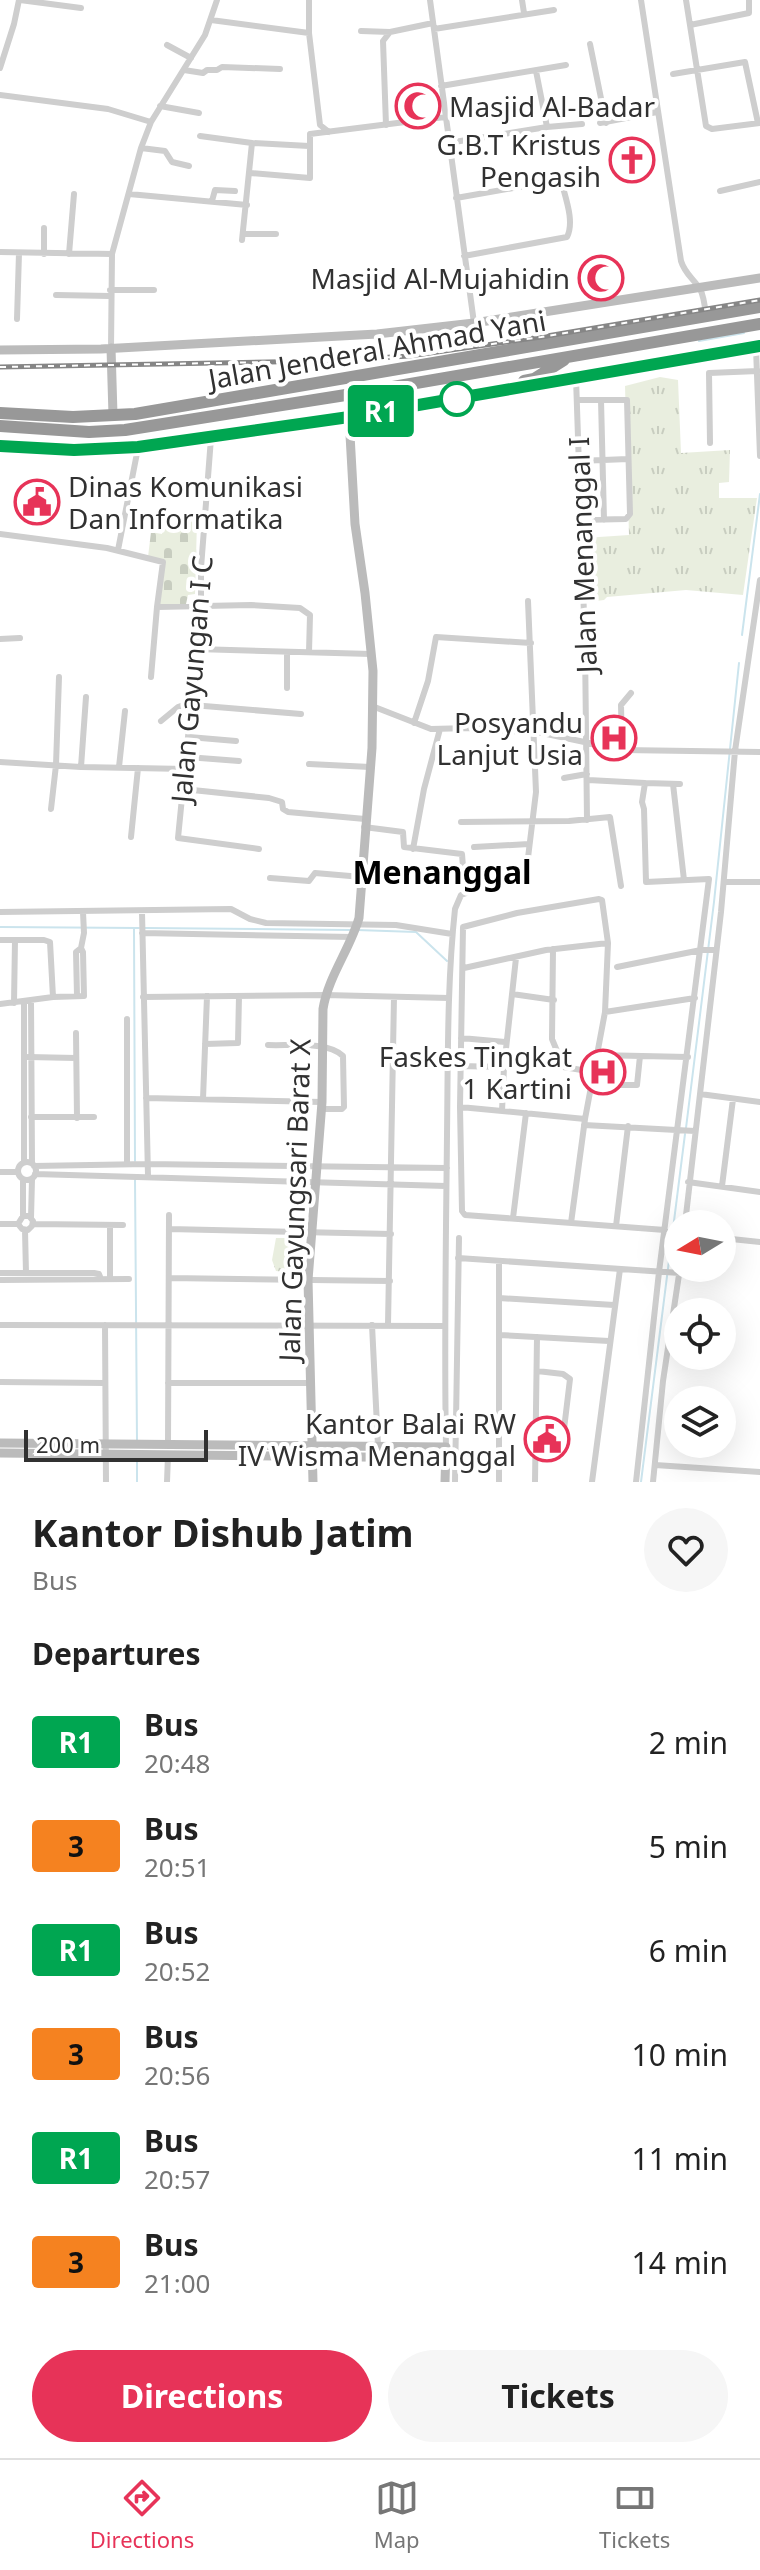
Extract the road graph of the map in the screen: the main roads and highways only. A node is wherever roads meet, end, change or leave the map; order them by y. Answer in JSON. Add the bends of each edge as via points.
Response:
{"nodes":[{"id":1,"x":760,"y":307,"type":"edge"},
{"id":2,"x":760,"y":324,"type":"edge"},
{"id":3,"x":758,"y":347,"type":"edge"},
{"id":4,"x":570,"y":356,"type":"junction"},
{"id":5,"x":464,"y":398,"type":"junction"},
{"id":6,"x":0,"y":413,"type":"edge"},
{"id":7,"x":0,"y":426,"type":"edge"},
{"id":8,"x":0,"y":446,"type":"edge"}],
"edges":[{"from":1,"to":6,"type":"highway","name":"Jalan Jenderal Ahmad Yani","via":[[135,414]]},
{"from":2,"to":4,"type":"highway","name":"Jalan Jenderal Ahmad Yani"},
{"from":3,"to":5,"type":"highway"},
{"from":4,"to":5,"type":"highway","via":[[534,379],[470,391]]},
{"from":4,"to":7,"type":"highway","name":"Jalan Jenderal Ahmad Yani","via":[[125,430]]},
{"from":5,"to":8,"type":"highway","via":[[138,447]]}]}
